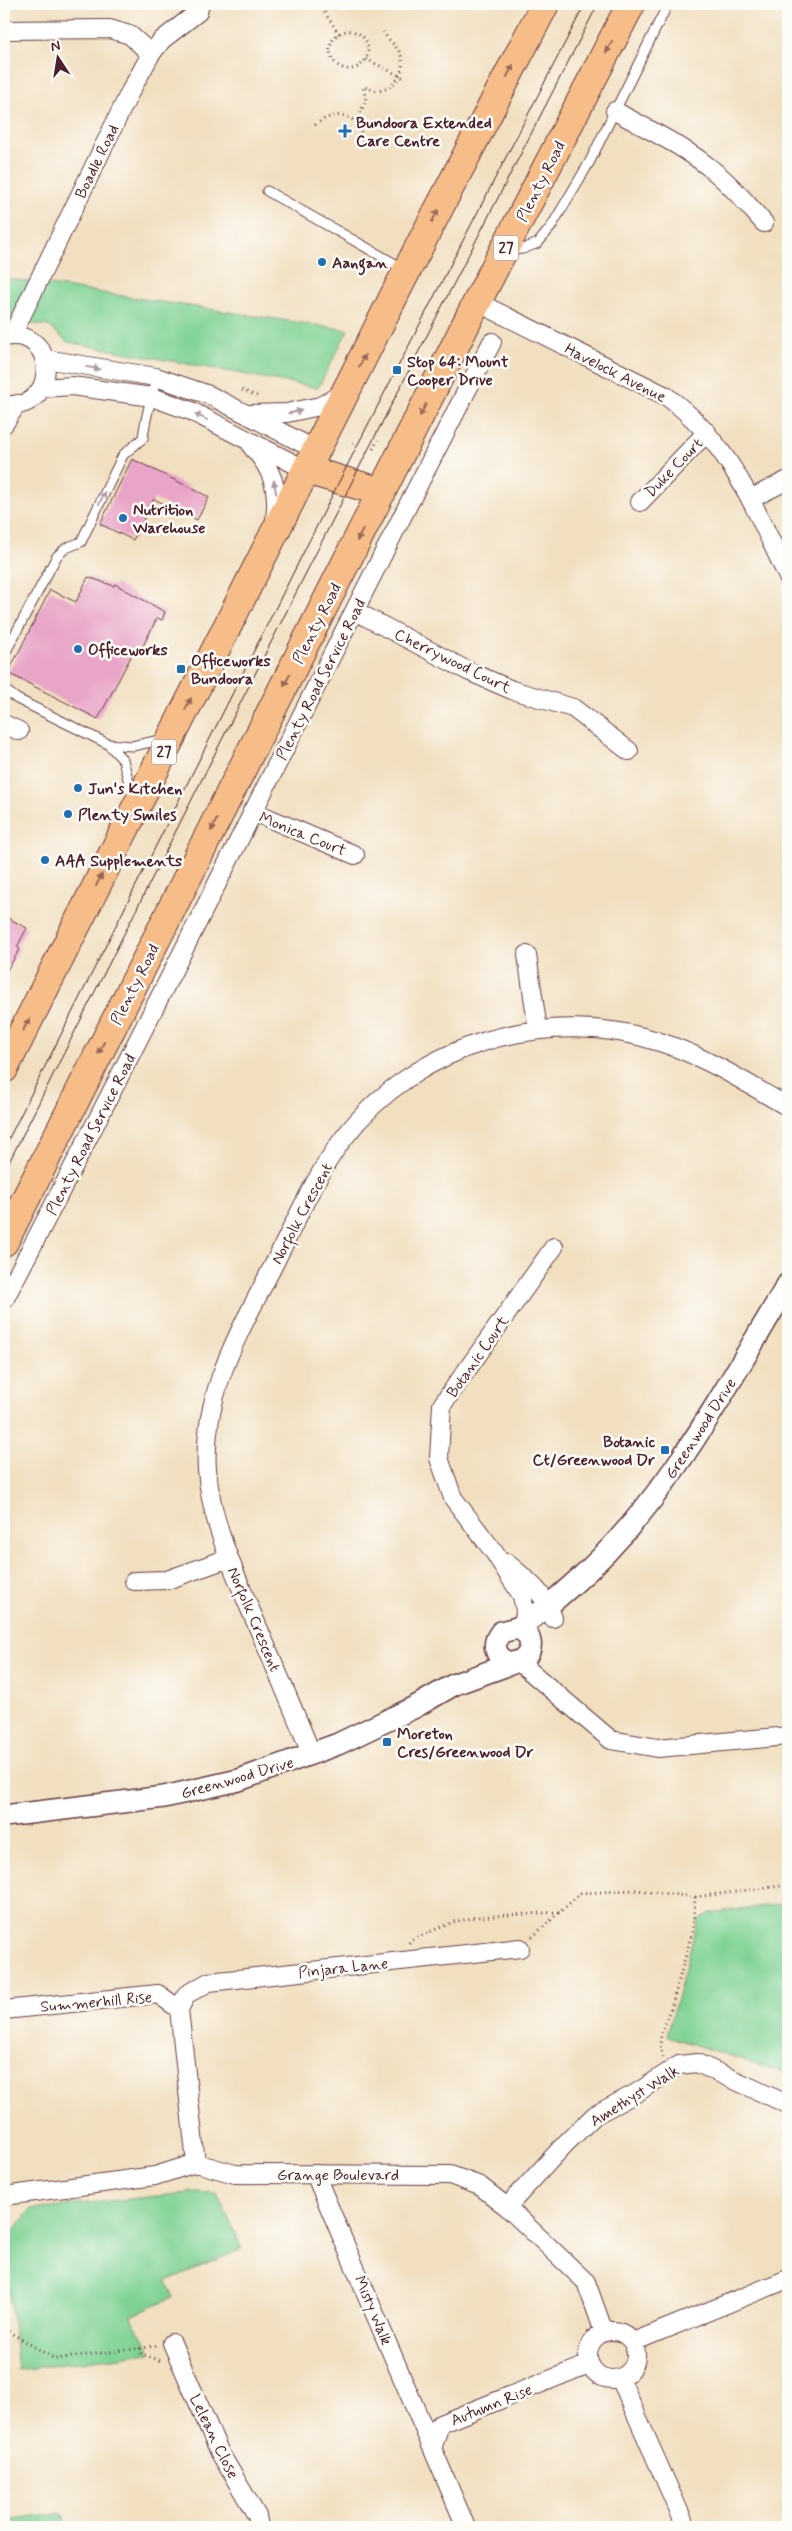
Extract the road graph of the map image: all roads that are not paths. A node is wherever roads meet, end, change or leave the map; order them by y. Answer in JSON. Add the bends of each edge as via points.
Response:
{"nodes":[{"id":1,"x":200,"y":4,"type":"edge"},
{"id":2,"x":545,"y":4,"type":"edge"},
{"id":3,"x":631,"y":4,"type":"edge"},
{"id":4,"x":668,"y":4,"type":"edge"},
{"id":5,"x":4,"y":30,"type":"edge"},
{"id":6,"x":151,"y":54,"type":"junction"},
{"id":7,"x":614,"y":111,"type":"junction"},
{"id":8,"x":267,"y":191,"type":"dead end"},
{"id":9,"x":764,"y":223,"type":"dead end"},
{"id":10,"x":505,"y":250,"type":"junction"},
{"id":11,"x":407,"y":270,"type":"junction"},
{"id":12,"x":478,"y":302,"type":"junction"},
{"id":13,"x":10,"y":336,"type":"edge"},
{"id":14,"x":492,"y":342,"type":"dead end"},
{"id":15,"x":452,"y":353,"type":"junction"},
{"id":16,"x":45,"y":359,"type":"junction"},
{"id":17,"x":156,"y":377,"type":"junction"},
{"id":18,"x":42,"y":388,"type":"junction"},
{"id":19,"x":347,"y":391,"type":"junction"},
{"id":20,"x":467,"y":391,"type":"junction"},
{"id":21,"x":152,"y":398,"type":"junction"},
{"id":22,"x":10,"y":404,"type":"edge"},
{"id":23,"x":246,"y":414,"type":"junction"},
{"id":24,"x":4,"y":424,"type":"edge"},
{"id":25,"x":707,"y":432,"type":"junction"},
{"id":26,"x":245,"y":439,"type":"junction"},
{"id":27,"x":311,"y":460,"type":"junction"},
{"id":28,"x":788,"y":480,"type":"edge"},
{"id":29,"x":382,"y":492,"type":"junction"},
{"id":30,"x":750,"y":499,"type":"junction"},
{"id":31,"x":640,"y":502,"type":"dead end"},
{"id":32,"x":273,"y":535,"type":"junction"},
{"id":33,"x":788,"y":577,"type":"edge"},
{"id":34,"x":355,"y":611,"type":"junction"},
{"id":35,"x":4,"y":655,"type":"edge"},
{"id":36,"x":4,"y":689,"type":"edge"},
{"id":37,"x":171,"y":737,"type":"junction"},
{"id":38,"x":108,"y":744,"type":"junction"},
{"id":39,"x":629,"y":751,"type":"dead end"},
{"id":40,"x":136,"y":808,"type":"junction"},
{"id":41,"x":252,"y":812,"type":"junction"},
{"id":42,"x":355,"y":854,"type":"dead end"},
{"id":43,"x":527,"y":955,"type":"dead end"},
{"id":44,"x":147,"y":957,"type":"junction"},
{"id":45,"x":174,"y":967,"type":"junction"},
{"id":46,"x":538,"y":1030,"type":"junction"},
{"id":47,"x":4,"y":1069,"type":"edge"},
{"id":48,"x":788,"y":1107,"type":"edge"},
{"id":49,"x":4,"y":1242,"type":"edge"},
{"id":50,"x":554,"y":1247,"type":"dead end"},
{"id":51,"x":788,"y":1284,"type":"edge"},
{"id":52,"x":4,"y":1300,"type":"edge"},
{"id":53,"x":494,"y":1552,"type":"junction"},
{"id":54,"x":229,"y":1558,"type":"junction"},
{"id":55,"x":134,"y":1580,"type":"dead end"},
{"id":56,"x":551,"y":1612,"type":"junction"},
{"id":57,"x":522,"y":1645,"type":"junction"},
{"id":58,"x":495,"y":1647,"type":"junction"},
{"id":59,"x":455,"y":1684,"type":"junction"},
{"id":60,"x":788,"y":1736,"type":"edge"},
{"id":61,"x":312,"y":1755,"type":"junction"},
{"id":62,"x":4,"y":1816,"type":"edge"},
{"id":63,"x":520,"y":1948,"type":"road end"},
{"id":64,"x":179,"y":2009,"type":"junction"},
{"id":65,"x":4,"y":2010,"type":"edge"},
{"id":66,"x":787,"y":2104,"type":"dead end"},
{"id":67,"x":196,"y":2163,"type":"junction"},
{"id":68,"x":315,"y":2174,"type":"junction"},
{"id":69,"x":4,"y":2196,"type":"edge"},
{"id":70,"x":507,"y":2207,"type":"junction"},
{"id":71,"x":788,"y":2280,"type":"edge"},
{"id":72,"x":604,"y":2332,"type":"junction"},
{"id":73,"x":633,"y":2342,"type":"junction"},
{"id":74,"x":172,"y":2344,"type":"road end"},
{"id":75,"x":590,"y":2364,"type":"junction"},
{"id":76,"x":620,"y":2378,"type":"junction"},
{"id":77,"x":433,"y":2446,"type":"junction"},
{"id":78,"x":259,"y":2527,"type":"edge"},
{"id":79,"x":466,"y":2527,"type":"edge"},
{"id":80,"x":686,"y":2527,"type":"edge"}],
"edges":[{"from":1,"to":6,"type":"street","name":"Boadle Road","via":[[198,12],[169,33]]},
{"from":11,"to":2,"type":"highway","number":"27","one_way":true},
{"from":3,"to":10,"type":"highway","name":"Plenty Road","number":"27","one_way":true},
{"from":4,"to":7,"type":"lane"},
{"from":5,"to":6,"type":"street","via":[[110,29],[130,35]]},
{"from":6,"to":13,"type":"street","name":"Boadle Road"},
{"from":7,"to":9,"type":"street","via":[[710,167]]},
{"from":7,"to":10,"type":"lane","via":[[589,163],[551,227],[538,243],[523,249]]},
{"from":8,"to":11,"type":"lane"},
{"from":10,"to":12,"type":"highway","name":"Plenty Road","number":"27"},
{"from":19,"to":11,"type":"highway","number":"27","one_way":true},
{"from":12,"to":15,"type":"highway","name":"Plenty Road","number":"27"},
{"from":12,"to":25,"type":"street","name":"Havelock Avenue","via":[[666,396]]},
{"from":13,"to":16,"type":"street","via":[[34,343]]},
{"from":14,"to":20,"type":"street","name":"Plenty Road Service Road"},
{"from":15,"to":20,"type":"street"},
{"from":15,"to":29,"type":"highway","name":"Plenty Road","number":"27","one_way":true},
{"from":16,"to":17,"type":"street","one_way":true},
{"from":16,"to":18,"type":"street","via":[[47,369]]},
{"from":17,"to":21,"type":"lane"},
{"from":17,"to":23,"type":"street","via":[[209,395]]},
{"from":18,"to":21,"type":"street","via":[[72,386]]},
{"from":18,"to":22,"type":"street","via":[[35,396]]},
{"from":23,"to":19,"type":"street","one_way":true,"via":[[287,413],[320,406]]},
{"from":19,"to":27,"type":"highway","number":"27"},
{"from":20,"to":34,"type":"street","name":"Plenty Road Service Road"},
{"from":26,"to":21,"type":"street","one_way":true,"via":[[191,411]]},
{"from":35,"to":21,"type":"lane","one_way":true,"via":[[57,556],[81,542],[123,455],[143,438],[145,416]]},
{"from":22,"to":24,"type":"street"},
{"from":23,"to":27,"type":"street"},
{"from":25,"to":30,"type":"street","name":"Havelock Avenue","via":[[733,466]]},
{"from":25,"to":31,"type":"street","name":"Duke Court"},
{"from":26,"to":27,"type":"street"},
{"from":32,"to":26,"type":"street","one_way":true,"via":[[278,502],[274,480],[264,460]]},
{"from":27,"to":29,"type":"highway"},
{"from":27,"to":32,"type":"highway","number":"27"},
{"from":28,"to":30,"type":"street"},
{"from":29,"to":44,"type":"highway","name":"Plenty Road","number":"27","one_way":true},
{"from":30,"to":33,"type":"street","name":"Havelock Avenue"},
{"from":37,"to":32,"type":"highway","number":"27","one_way":true},
{"from":34,"to":39,"type":"street","name":"Cherrywood Court","via":[[486,679],[573,708]]},
{"from":34,"to":41,"type":"street","name":"Plenty Road Service Road"},
{"from":36,"to":38,"type":"lane","via":[[30,706]]},
{"from":37,"to":38,"type":"lane","via":[[132,746]]},
{"from":37,"to":40,"type":"highway","number":"27"},
{"from":38,"to":40,"type":"lane","via":[[123,760]]},
{"from":47,"to":40,"type":"highway","number":"27","one_way":true},
{"from":41,"to":42,"type":"street","name":"Monica Court"},
{"from":41,"to":45,"type":"street","name":"Plenty Road Service Road"},
{"from":43,"to":46,"type":"street"},
{"from":44,"to":45,"type":"street"},
{"from":44,"to":49,"type":"highway","name":"Plenty Road","number":"27","one_way":true},
{"from":45,"to":52,"type":"street","name":"Plenty Road Service Road"},
{"from":46,"to":48,"type":"street","name":"Norfolk Crescent","via":[[597,1030],[662,1043],[713,1064]]},
{"from":46,"to":54,"type":"street","name":"Norfolk Crescent","via":[[497,1037],[467,1047],[411,1077],[364,1115],[329,1159],[235,1342],[212,1399],[207,1470],[213,1508]]},
{"from":50,"to":53,"type":"street","name":"Botanic Court","via":[[442,1405],[439,1458],[453,1498]]},
{"from":51,"to":56,"type":"street","name":"Greenwood Drive","via":[[672,1473],[599,1562],[576,1596]]},
{"from":53,"to":56,"type":"street","name":"Botanic Court","via":[[538,1589]]},
{"from":53,"to":57,"type":"street","name":"Botanic Court","via":[[522,1596],[525,1610]]},
{"from":54,"to":55,"type":"street","via":[[167,1580]]},
{"from":54,"to":61,"type":"street","name":"Norfolk Crescent"},
{"from":56,"to":57,"type":"street","name":"Greenwood Drive"},
{"from":57,"to":58,"type":"street","via":[[500,1657]]},
{"from":57,"to":58,"type":"street","name":"Greenwood Drive","via":[[501,1632]]},
{"from":57,"to":59,"type":"street","name":"Greenwood Drive"},
{"from":57,"to":60,"type":"street","via":[[560,1697],[611,1740],[658,1748]]},
{"from":58,"to":59,"type":"street","name":"Greenwood Drive"},
{"from":59,"to":61,"type":"street","name":"Greenwood Drive","via":[[371,1729]]},
{"from":61,"to":62,"type":"street","name":"Greenwood Drive","via":[[239,1780],[164,1797]]},
{"from":63,"to":64,"type":"street","name":"Pinjara Lane","via":[[208,1982],[188,1994]]},
{"from":64,"to":65,"type":"street","name":"Summerhill Rise","via":[[158,1994]]},
{"from":64,"to":67,"type":"street"},
{"from":66,"to":70,"type":"street","name":"Amethyst Walk","via":[[698,2064],[679,2065],[595,2115]]},
{"from":67,"to":68,"type":"street","name":"Grange Boulevard","via":[[235,2174]]},
{"from":67,"to":69,"type":"street","via":[[155,2176]]},
{"from":68,"to":70,"type":"street","name":"Grange Boulevard","via":[[450,2175],[480,2186]]},
{"from":68,"to":77,"type":"street","name":"Misty Walk"},
{"from":70,"to":72,"type":"street","name":"Grange Boulevard","via":[[586,2282]]},
{"from":71,"to":73,"type":"street"},
{"from":72,"to":73,"type":"street","via":[[621,2332]]},
{"from":72,"to":75,"type":"street","via":[[590,2345]]},
{"from":73,"to":76,"type":"street","via":[[636,2359],[627,2374]]},
{"from":74,"to":78,"type":"street","name":"Lelean Close","via":[[220,2453],[257,2516]]},
{"from":75,"to":76,"type":"street","via":[[602,2377]]},
{"from":75,"to":77,"type":"street","name":"Autumn Rise","via":[[440,2424]]},
{"from":76,"to":80,"type":"street"},
{"from":77,"to":79,"type":"street"}]}
